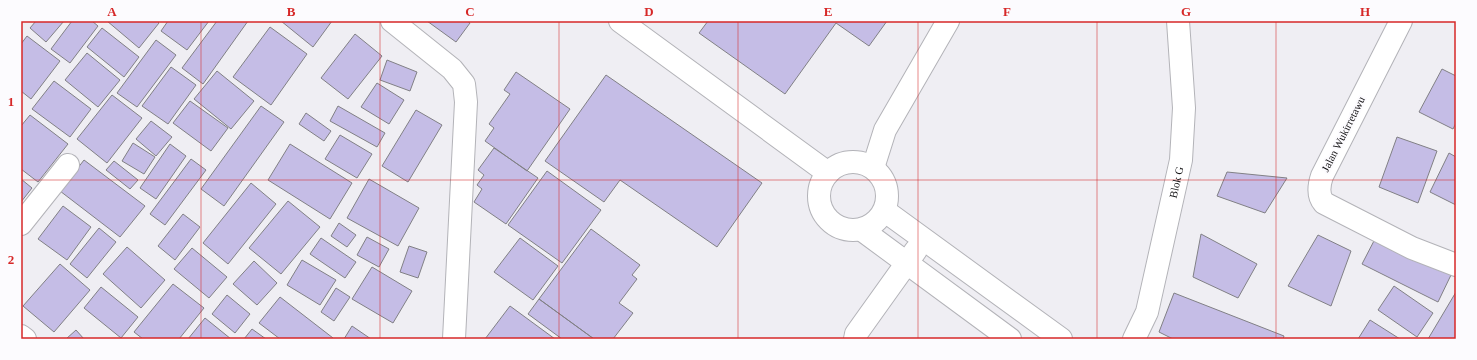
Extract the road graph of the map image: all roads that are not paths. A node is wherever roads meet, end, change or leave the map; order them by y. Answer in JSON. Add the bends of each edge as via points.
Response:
{"nodes":[{"id":1,"x":392,"y":21,"type":"edge"},
{"id":2,"x":620,"y":21,"type":"edge"},
{"id":3,"x":948,"y":21,"type":"edge"},
{"id":4,"x":1178,"y":21,"type":"edge"},
{"id":5,"x":1401,"y":21,"type":"edge"},
{"id":6,"x":68,"y":165,"type":"dead end"},
{"id":7,"x":873,"y":168,"type":"junction"},
{"id":8,"x":828,"y":173,"type":"junction"},
{"id":9,"x":885,"y":211,"type":"junction"},
{"id":10,"x":21,"y":224,"type":"edge"},
{"id":11,"x":862,"y":230,"type":"junction"},
{"id":12,"x":924,"y":239,"type":"junction"},
{"id":13,"x":907,"y":262,"type":"junction"},
{"id":14,"x":1456,"y":265,"type":"edge"},
{"id":15,"x":21,"y":336,"type":"edge"},
{"id":16,"x":25,"y":339,"type":"edge"},
{"id":17,"x":454,"y":339,"type":"edge"},
{"id":18,"x":855,"y":339,"type":"edge"},
{"id":19,"x":1010,"y":339,"type":"edge"},
{"id":20,"x":1061,"y":339,"type":"edge"},
{"id":21,"x":1134,"y":339,"type":"edge"}],
"edges":[{"from":1,"to":17,"type":"street","via":[[452,69],[464,84],[466,102]]},
{"from":2,"to":8,"type":"street"},
{"from":3,"to":7,"type":"street","via":[[885,130]]},
{"from":4,"to":21,"type":"street","name":"Blok G","via":[[1184,108],[1181,160],[1146,312]]},
{"from":5,"to":14,"type":"street","name":"Jalan Wukirretawu","via":[[1322,176],[1319,192],[1324,203],[1412,248]]},
{"from":6,"to":10,"type":"street"},
{"from":7,"to":8,"type":"street","via":[[862,163],[850,162],[838,165]]},
{"from":7,"to":9,"type":"street","via":[[882,176],[887,187],[888,200]]},
{"from":8,"to":11,"type":"street","via":[[821,184],[821,210],[828,220],[839,228]]},
{"from":9,"to":11,"type":"street","via":[[875,223]]},
{"from":9,"to":12,"type":"street"},
{"from":11,"to":13,"type":"street"},
{"from":12,"to":13,"type":"street"},
{"from":12,"to":20,"type":"street"},
{"from":13,"to":18,"type":"street"},
{"from":13,"to":19,"type":"street"},
{"from":15,"to":16,"type":"street"}]}
